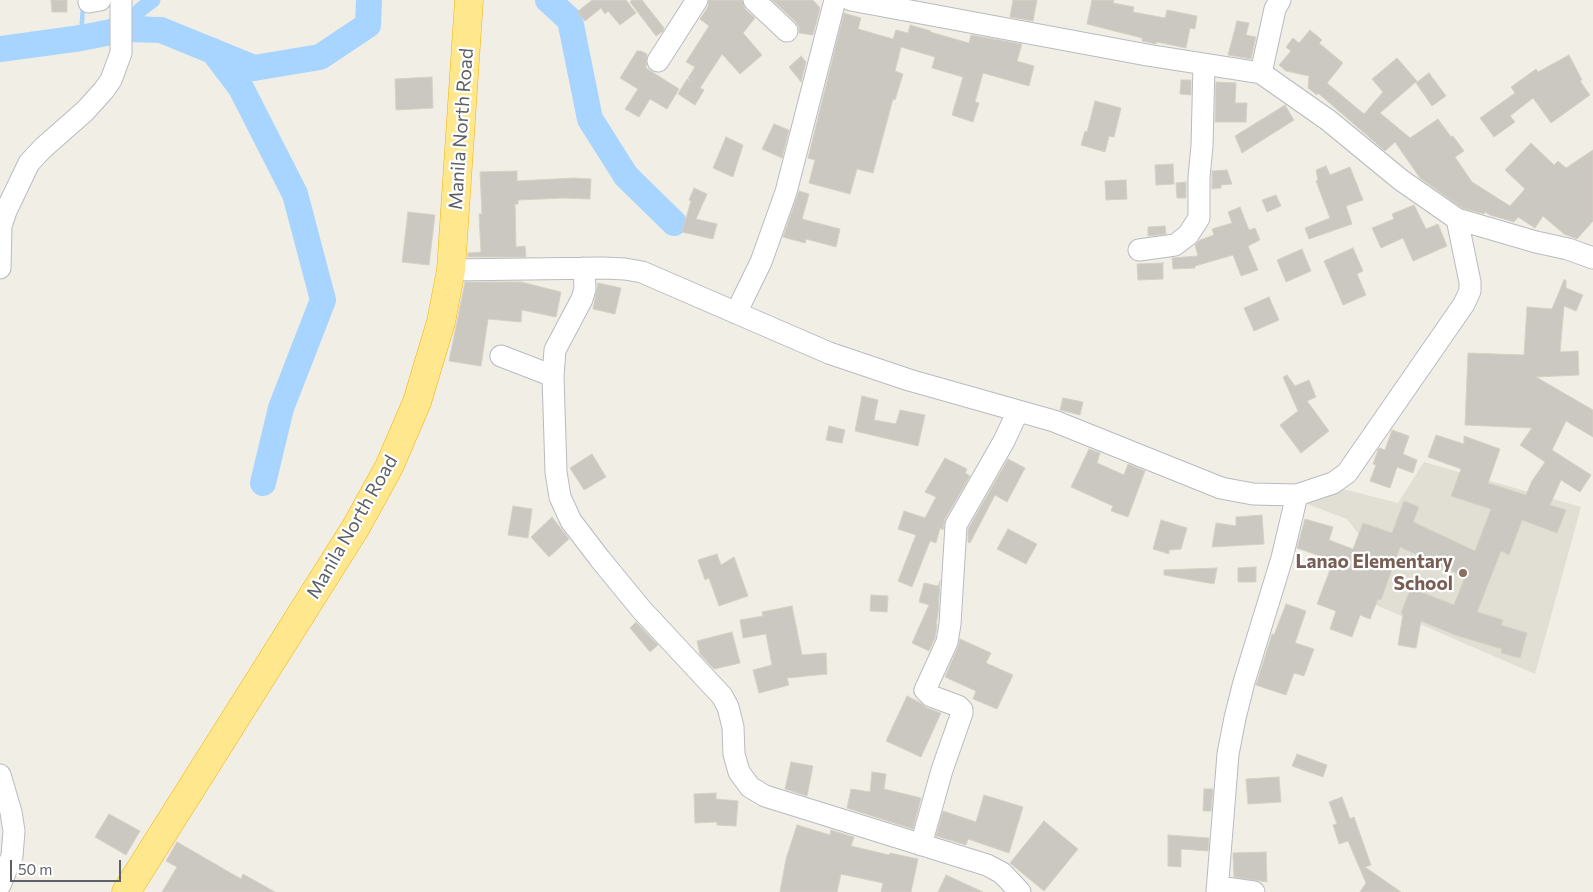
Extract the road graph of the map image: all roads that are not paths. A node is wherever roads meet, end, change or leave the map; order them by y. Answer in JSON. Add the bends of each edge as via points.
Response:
{"nodes":[{"id":1,"x":121,"y":0,"type":"edge"},
{"id":2,"x":469,"y":0,"type":"edge"},
{"id":3,"x":697,"y":0,"type":"edge"},
{"id":4,"x":754,"y":0,"type":"edge"},
{"id":5,"x":835,"y":0,"type":"edge"},
{"id":6,"x":851,"y":0,"type":"edge"},
{"id":7,"x":1280,"y":0,"type":"edge"},
{"id":8,"x":787,"y":31,"type":"dead end"},
{"id":9,"x":658,"y":61,"type":"dead end"},
{"id":10,"x":1204,"y":64,"type":"junction"},
{"id":11,"x":1261,"y":73,"type":"junction"},
{"id":12,"x":1457,"y":219,"type":"junction"},
{"id":13,"x":1139,"y":250,"type":"dead end"},
{"id":14,"x":1593,"y":258,"type":"edge"},
{"id":15,"x":0,"y":268,"type":"edge"},
{"id":16,"x":584,"y":268,"type":"junction"},
{"id":17,"x":451,"y":270,"type":"junction"},
{"id":18,"x":736,"y":313,"type":"junction"},
{"id":19,"x":501,"y":356,"type":"dead end"},
{"id":20,"x":553,"y":376,"type":"junction"},
{"id":21,"x":1018,"y":411,"type":"junction"},
{"id":22,"x":1297,"y":495,"type":"junction"},
{"id":23,"x":0,"y":775,"type":"edge"},
{"id":24,"x":921,"y":845,"type":"junction"},
{"id":25,"x":0,"y":885,"type":"edge"},
{"id":26,"x":1218,"y":889,"type":"edge"},
{"id":27,"x":126,"y":892,"type":"edge"},
{"id":28,"x":1020,"y":892,"type":"edge"},
{"id":29,"x":1254,"y":892,"type":"edge"}],
"edges":[{"from":1,"to":15,"type":"street","via":[[122,53],[111,80],[85,111],[29,163],[1,226]]},
{"from":2,"to":17,"type":"highway","name":"Manila North Road"},
{"from":3,"to":9,"type":"street"},
{"from":4,"to":8,"type":"street"},
{"from":5,"to":18,"type":"street","via":[[786,192],[761,262]]},
{"from":6,"to":10,"type":"street"},
{"from":7,"to":11,"type":"street","via":[[1275,9]]},
{"from":10,"to":11,"type":"street"},
{"from":10,"to":13,"type":"street","via":[[1199,218],[1188,235],[1175,245]]},
{"from":11,"to":12,"type":"street"},
{"from":12,"to":14,"type":"street"},
{"from":12,"to":22,"type":"street","via":[[1470,282],[1464,304],[1347,472],[1333,483]]},
{"from":16,"to":17,"type":"street"},
{"from":16,"to":18,"type":"street","via":[[642,272]]},
{"from":16,"to":20,"type":"street","via":[[585,290],[555,350]]},
{"from":17,"to":27,"type":"highway","name":"Manila North Road","via":[[441,322],[417,402],[390,467],[356,527]]},
{"from":18,"to":21,"type":"street","via":[[847,359]]},
{"from":19,"to":20,"type":"street"},
{"from":20,"to":24,"type":"street","via":[[556,472],[560,497],[571,521],[641,609],[722,696],[733,727],[734,754],[739,772],[750,787],[765,796]]},
{"from":21,"to":22,"type":"street","via":[[1054,421],[1221,488],[1254,494]]},
{"from":21,"to":24,"type":"street","via":[[956,525],[947,642],[925,690],[931,696],[958,706],[962,713]]},
{"from":22,"to":26,"type":"street","via":[[1235,718],[1228,754]]},
{"from":23,"to":25,"type":"street","via":[[11,812],[14,843]]},
{"from":24,"to":28,"type":"street","via":[[987,865],[1002,873]]},
{"from":26,"to":29,"type":"street"}]}
